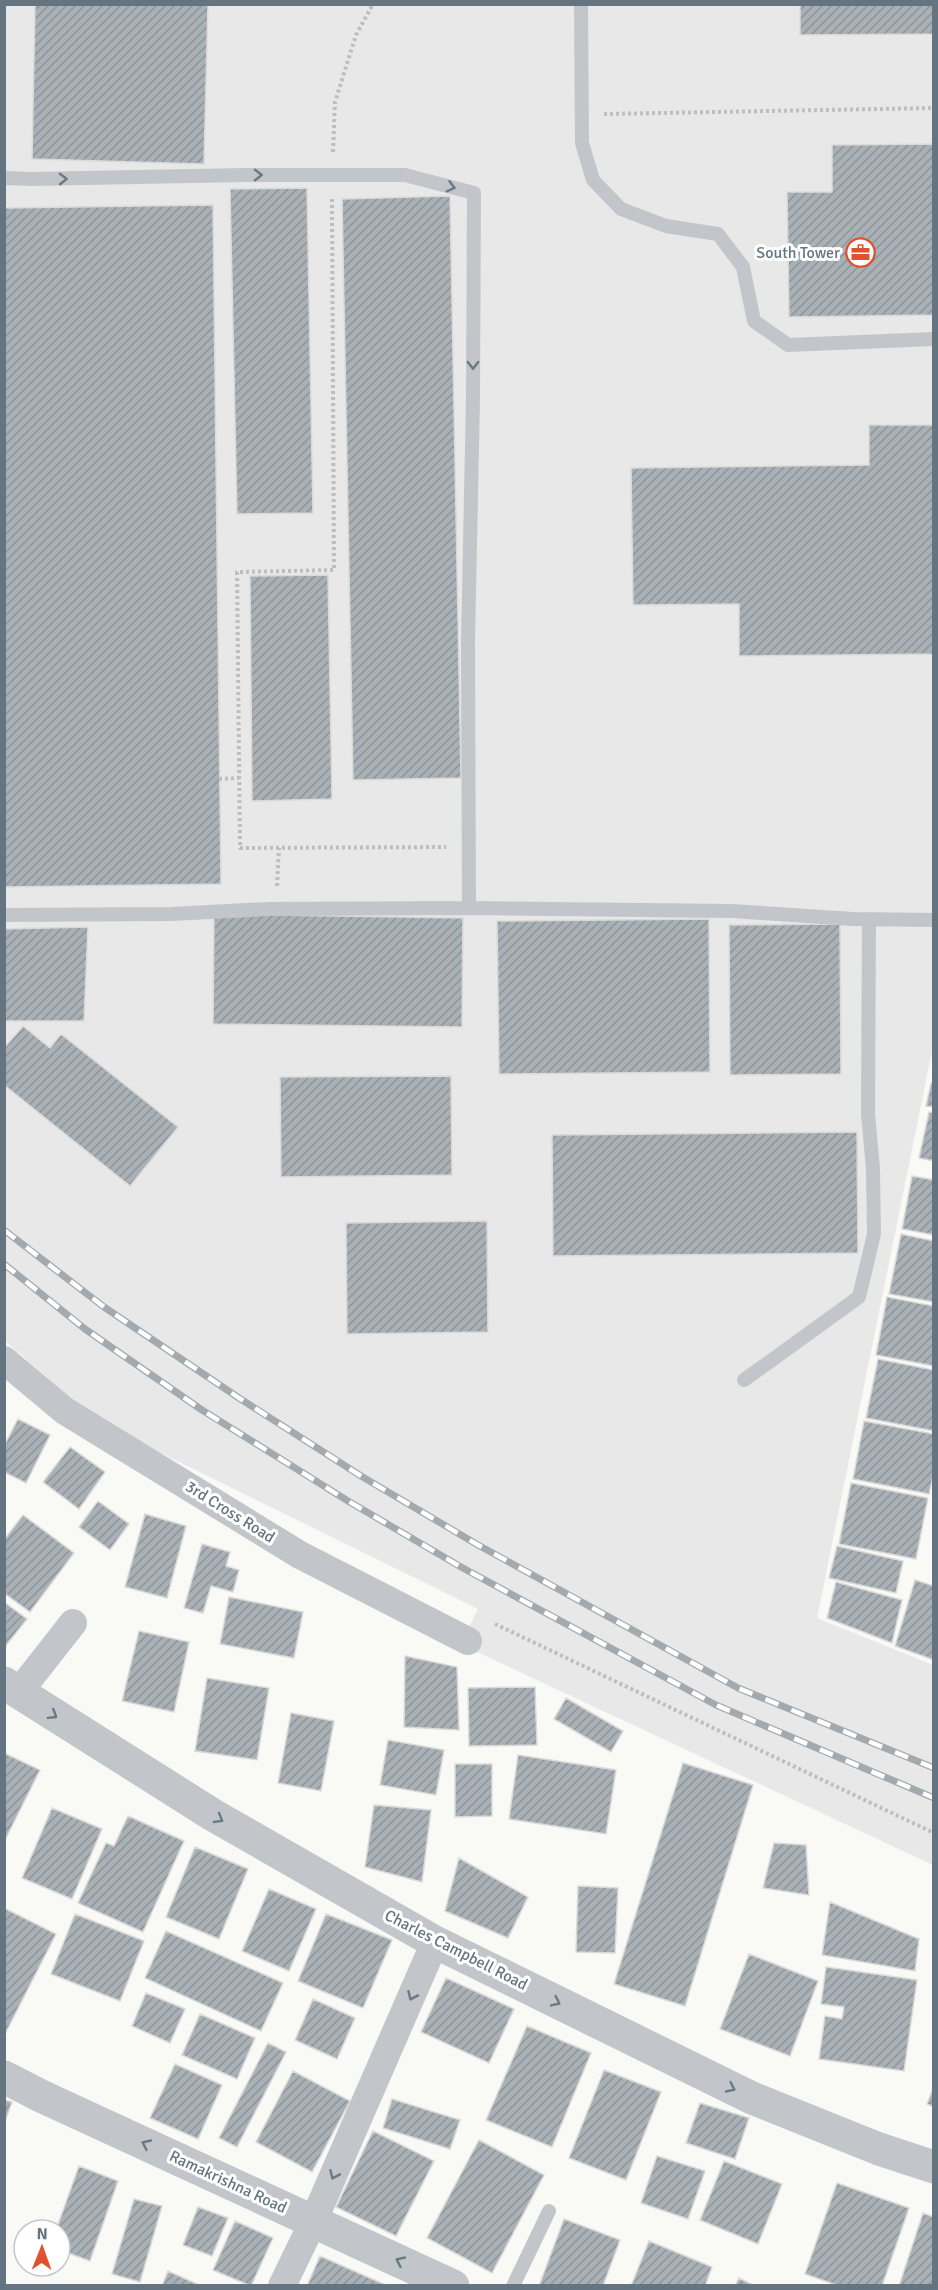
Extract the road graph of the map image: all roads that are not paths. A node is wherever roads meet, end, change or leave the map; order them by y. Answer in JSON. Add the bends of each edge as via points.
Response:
{"nodes":[{"id":1,"x":581,"y":4,"type":"edge"},
{"id":2,"x":4,"y":178,"type":"edge"},
{"id":3,"x":933,"y":339,"type":"edge"},
{"id":4,"x":469,"y":908,"type":"junction"},
{"id":5,"x":4,"y":915,"type":"edge"},
{"id":6,"x":869,"y":919,"type":"junction"},
{"id":7,"x":933,"y":920,"type":"edge"},
{"id":8,"x":4,"y":1360,"type":"edge"},
{"id":9,"x":744,"y":1380,"type":"dead end"},
{"id":10,"x":73,"y":1623,"type":"dead end"},
{"id":11,"x":468,"y":1641,"type":"dead end"},
{"id":12,"x":11,"y":1688,"type":"edge"},
{"id":13,"x":435,"y":1942,"type":"junction"},
{"id":14,"x":4,"y":2077,"type":"edge"},
{"id":15,"x":933,"y":2167,"type":"edge"},
{"id":16,"x":549,"y":2211,"type":"dead end"},
{"id":17,"x":313,"y":2222,"type":"junction"},
{"id":18,"x":282,"y":2286,"type":"edge"},
{"id":19,"x":453,"y":2286,"type":"edge"},
{"id":20,"x":513,"y":2286,"type":"edge"}],
"edges":[{"from":1,"to":3,"type":"lane","via":[[582,143],[593,180],[621,209],[666,226],[718,234],[743,267],[754,321],[788,345]]},
{"from":2,"to":4,"type":"lane","one_way":true,"via":[[405,175],[474,194]]},
{"from":4,"to":5,"type":"lane"},
{"from":4,"to":6,"type":"lane","via":[[732,911]]},
{"from":6,"to":7,"type":"lane"},
{"from":6,"to":9,"type":"lane","via":[[868,1114],[874,1234],[859,1297]]},
{"from":8,"to":11,"type":"street","name":"3rd Cross Road","via":[[65,1411],[300,1555]]},
{"from":10,"to":12,"type":"street"},
{"from":12,"to":13,"type":"street","name":"Charles Campbell Road","one_way":true,"via":[[213,1815]]},
{"from":13,"to":15,"type":"street","name":"Charles Campbell Road","one_way":true,"via":[[752,2098]]},
{"from":13,"to":17,"type":"street","one_way":true},
{"from":17,"to":14,"type":"street","name":"Ramakrishna Road","one_way":true},
{"from":16,"to":20,"type":"lane"},
{"from":17,"to":18,"type":"street"},
{"from":19,"to":17,"type":"street","name":"Ramakrishna Road","one_way":true}]}
